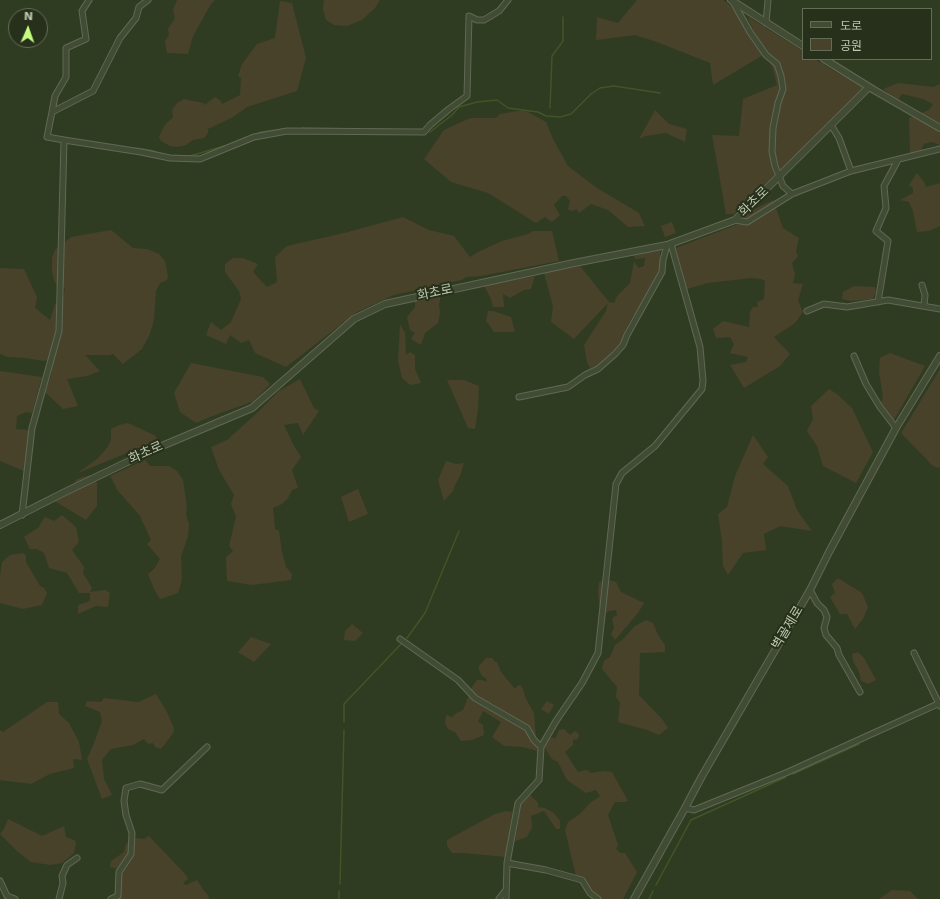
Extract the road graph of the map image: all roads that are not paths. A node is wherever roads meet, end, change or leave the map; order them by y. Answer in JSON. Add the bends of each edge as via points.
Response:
{"nodes":[{"id":1,"x":89,"y":0,"type":"edge"},
{"id":2,"x":148,"y":0,"type":"edge"},
{"id":3,"x":508,"y":0,"type":"edge"},
{"id":4,"x":768,"y":0,"type":"edge"},
{"id":5,"x":732,"y":1,"type":"edge"},
{"id":6,"x":766,"y":23,"type":"junction"},
{"id":7,"x":802,"y":45,"type":"edge"},
{"id":8,"x":826,"y":60,"type":"edge"},
{"id":9,"x":869,"y":87,"type":"junction"},
{"id":10,"x":52,"y":112,"type":"junction"},
{"id":11,"x":831,"y":125,"type":"junction"},
{"id":12,"x":940,"y":128,"type":"edge"},
{"id":13,"x":64,"y":140,"type":"junction"},
{"id":14,"x":940,"y":150,"type":"edge"},
{"id":15,"x":898,"y":160,"type":"junction"},
{"id":16,"x":851,"y":172,"type":"junction"},
{"id":17,"x":779,"y":176,"type":"junction"},
{"id":18,"x":792,"y":194,"type":"junction"},
{"id":19,"x":734,"y":220,"type":"junction"},
{"id":20,"x":669,"y":244,"type":"junction"},
{"id":21,"x":922,"y":284,"type":"dead end"},
{"id":22,"x":878,"y":302,"type":"junction"},
{"id":23,"x":924,"y":306,"type":"junction"},
{"id":24,"x":940,"y":309,"type":"edge"},
{"id":25,"x":807,"y":311,"type":"dead end"},
{"id":26,"x":854,"y":356,"type":"dead end"},
{"id":27,"x":940,"y":356,"type":"edge"},
{"id":28,"x":519,"y":397,"type":"dead end"},
{"id":29,"x":896,"y":428,"type":"junction"},
{"id":30,"x":22,"y":514,"type":"junction"},
{"id":31,"x":0,"y":525,"type":"edge"},
{"id":32,"x":810,"y":590,"type":"junction"},
{"id":33,"x":400,"y":639,"type":"dead end"},
{"id":34,"x":914,"y":653,"type":"dead end"},
{"id":35,"x":860,"y":692,"type":"dead end"},
{"id":36,"x":940,"y":704,"type":"edge"},
{"id":37,"x":208,"y":746,"type":"dead end"},
{"id":38,"x":541,"y":747,"type":"junction"},
{"id":39,"x":685,"y":808,"type":"junction"},
{"id":40,"x":77,"y":858,"type":"dead end"},
{"id":41,"x":507,"y":863,"type":"junction"},
{"id":42,"x":0,"y":881,"type":"edge"},
{"id":43,"x":506,"y":890,"type":"junction"},
{"id":44,"x":4,"y":898,"type":"edge"},
{"id":45,"x":15,"y":899,"type":"edge"},
{"id":46,"x":59,"y":899,"type":"edge"},
{"id":47,"x":111,"y":899,"type":"edge"},
{"id":48,"x":499,"y":899,"type":"edge"},
{"id":49,"x":506,"y":899,"type":"edge"},
{"id":50,"x":598,"y":899,"type":"edge"},
{"id":51,"x":634,"y":899,"type":"edge"}],
"edges":[{"from":1,"to":10,"type":"street","via":[[82,11],[86,39],[66,48],[66,77],[55,96]]},
{"from":2,"to":10,"type":"street","via":[[139,6],[136,18],[120,38],[93,91]]},
{"from":3,"to":13,"type":"street","via":[[499,11],[484,20],[469,16],[467,96],[424,132],[286,131],[254,137],[200,159],[170,158]]},
{"from":4,"to":6,"type":"street"},
{"from":5,"to":6,"type":"street"},
{"from":5,"to":17,"type":"street","via":[[766,55],[777,64],[782,76],[783,89],[773,128],[772,152]]},
{"from":6,"to":7,"type":"street"},
{"from":8,"to":9,"type":"street"},
{"from":9,"to":11,"type":"street","name":"화초로"},
{"from":9,"to":12,"type":"street"},
{"from":10,"to":13,"type":"street","via":[[47,137]]},
{"from":11,"to":16,"type":"street","via":[[839,138]]},
{"from":11,"to":17,"type":"street","name":"화초로"},
{"from":13,"to":30,"type":"street","via":[[58,331],[32,428]]},
{"from":14,"to":15,"type":"street"},
{"from":15,"to":16,"type":"street"},
{"from":15,"to":22,"type":"street","via":[[884,186],[886,208],[876,231],[888,241]]},
{"from":16,"to":18,"type":"street"},
{"from":17,"to":18,"type":"street","via":[[783,186]]},
{"from":17,"to":19,"type":"street","name":"화초로"},
{"from":18,"to":19,"type":"street","via":[[747,222]]},
{"from":19,"to":20,"type":"street","name":"화초로"},
{"from":20,"to":28,"type":"street","via":[[662,272],[626,335],[623,345],[615,354],[598,369],[568,387]]},
{"from":20,"to":30,"type":"street","name":"화초로","via":[[385,304],[354,319],[252,408],[150,451]]},
{"from":20,"to":38,"type":"street","via":[[700,347],[702,389],[655,446],[622,473],[616,484],[598,653]]},
{"from":21,"to":23,"type":"street","via":[[925,294]]},
{"from":22,"to":23,"type":"street","via":[[888,300]]},
{"from":22,"to":25,"type":"street","via":[[847,307],[824,304]]},
{"from":23,"to":24,"type":"street"},
{"from":26,"to":29,"type":"street","via":[[866,384]]},
{"from":27,"to":29,"type":"street","name":"벽골제로"},
{"from":29,"to":32,"type":"street","name":"벽골제로"},
{"from":30,"to":31,"type":"street","name":"화초로"},
{"from":32,"to":35,"type":"street","via":[[827,617],[824,628],[826,635]]},
{"from":32,"to":39,"type":"street","name":"벽골제로"},
{"from":33,"to":38,"type":"street","via":[[458,680],[475,698],[527,728]]},
{"from":34,"to":36,"type":"street"},
{"from":36,"to":39,"type":"street","via":[[782,775],[694,810]]},
{"from":37,"to":47,"type":"street","via":[[162,790],[140,784],[126,788],[124,801],[132,833],[130,854],[119,872],[118,896]]},
{"from":38,"to":41,"type":"street","via":[[539,780],[518,802]]},
{"from":39,"to":51,"type":"street","name":"벽골제로"},
{"from":40,"to":46,"type":"street","via":[[67,865],[62,876]]},
{"from":41,"to":43,"type":"street"},
{"from":41,"to":50,"type":"street","via":[[582,880],[590,893]]},
{"from":42,"to":44,"type":"street"},
{"from":43,"to":48,"type":"street"},
{"from":43,"to":49,"type":"street"},
{"from":44,"to":45,"type":"street"}]}
